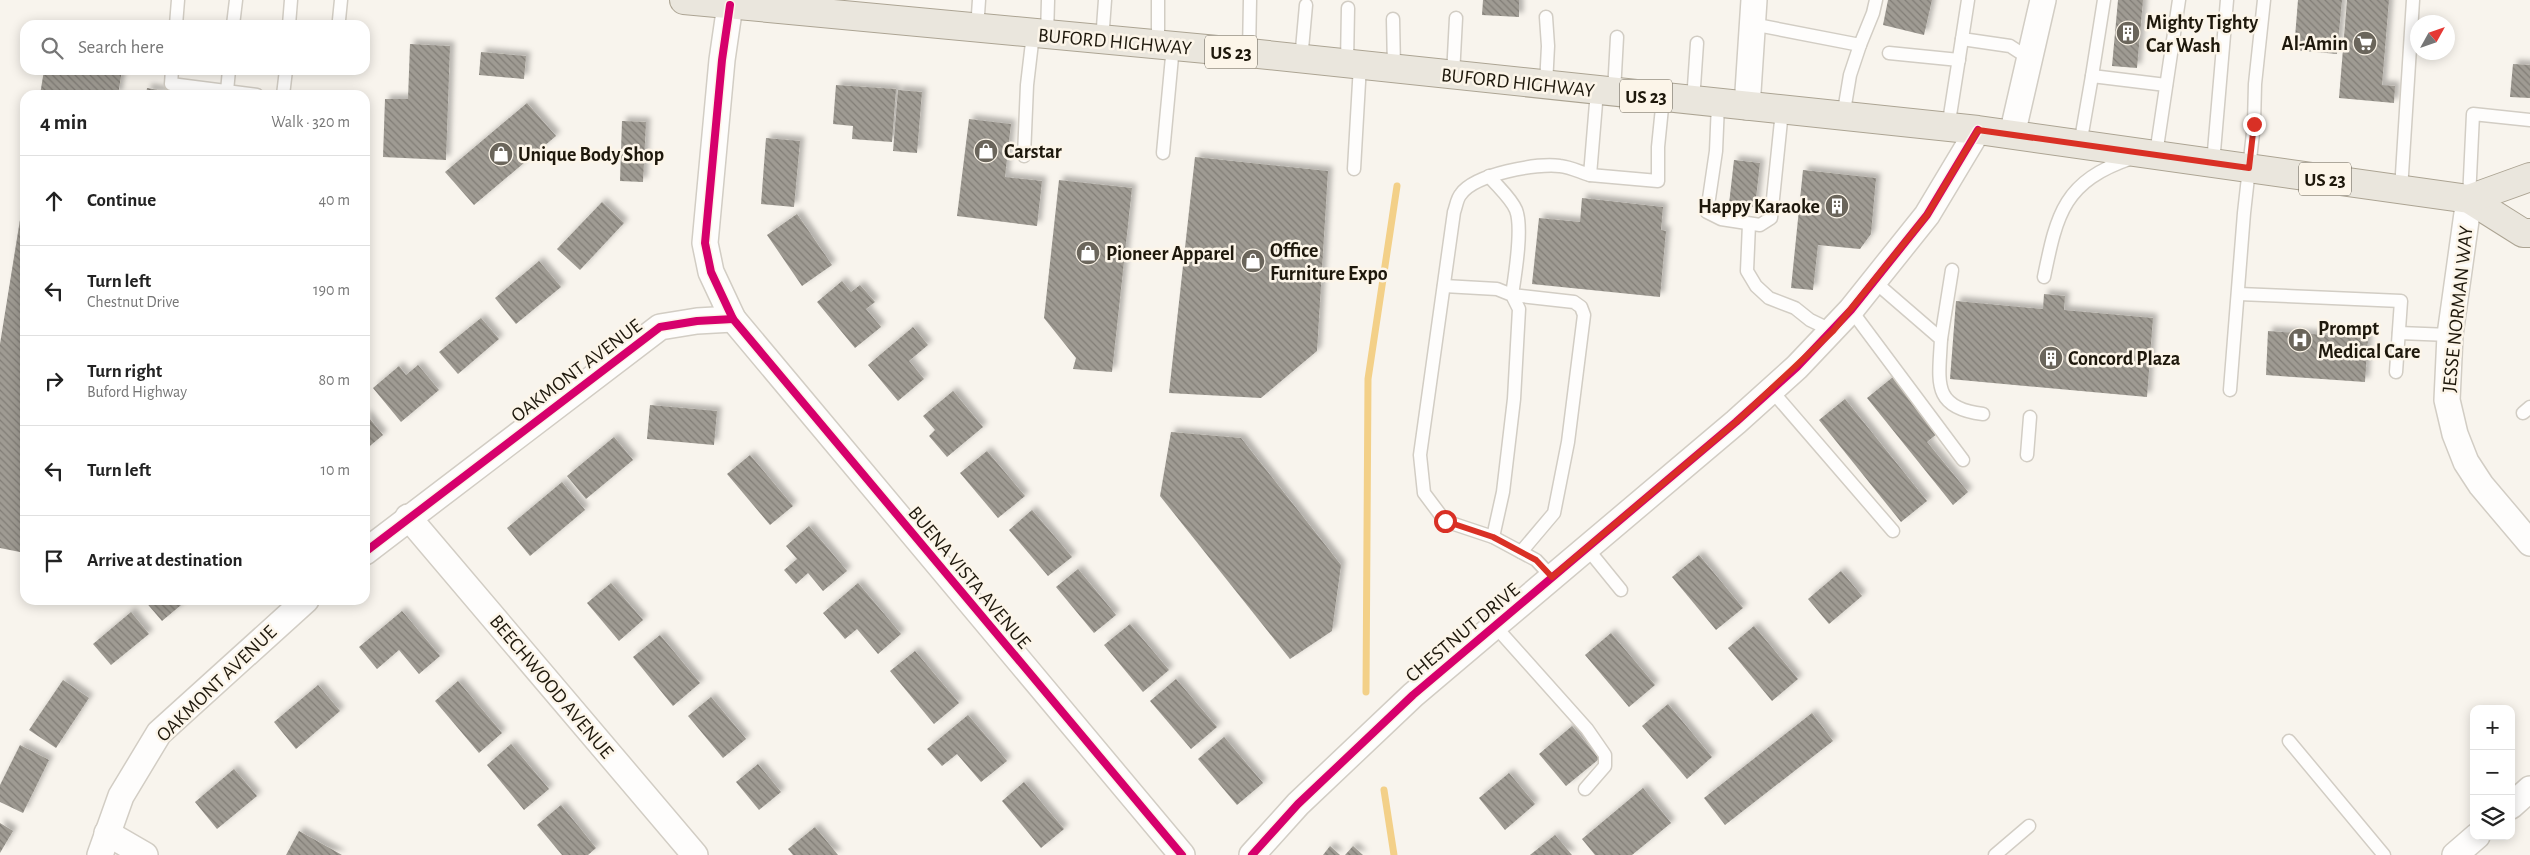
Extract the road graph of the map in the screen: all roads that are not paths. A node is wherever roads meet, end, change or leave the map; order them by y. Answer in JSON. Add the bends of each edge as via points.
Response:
{"nodes":[{"id":1,"x":178,"y":0,"type":"edge"},
{"id":2,"x":236,"y":0,"type":"edge"},
{"id":3,"x":291,"y":0,"type":"edge"},
{"id":4,"x":341,"y":0,"type":"edge"},
{"id":5,"x":684,"y":0,"type":"edge"},
{"id":6,"x":979,"y":0,"type":"edge"},
{"id":7,"x":1048,"y":0,"type":"edge"},
{"id":8,"x":1105,"y":0,"type":"edge"},
{"id":9,"x":1158,"y":0,"type":"edge"},
{"id":10,"x":1250,"y":0,"type":"edge"},
{"id":11,"x":1876,"y":0,"type":"edge"},
{"id":12,"x":1968,"y":0,"type":"edge"},
{"id":13,"x":2043,"y":0,"type":"edge"},
{"id":14,"x":2104,"y":0,"type":"edge"},
{"id":15,"x":2179,"y":0,"type":"edge"},
{"id":16,"x":2227,"y":0,"type":"edge"},
{"id":17,"x":2264,"y":0,"type":"edge"},
{"id":18,"x":2413,"y":0,"type":"edge"},
{"id":19,"x":721,"y":3,"type":"edge"},
{"id":20,"x":779,"y":5,"type":"edge"},
{"id":21,"x":1306,"y":5,"type":"dead end"},
{"id":22,"x":1348,"y":8,"type":"dead end"},
{"id":23,"x":850,"y":9,"type":"edge"},
{"id":24,"x":1753,"y":12,"type":"edge"},
{"id":25,"x":1546,"y":17,"type":"dead end"},
{"id":26,"x":1456,"y":18,"type":"dead end"},
{"id":27,"x":1393,"y":19,"type":"dead end"},
{"id":28,"x":176,"y":20,"type":"edge"},
{"id":29,"x":234,"y":20,"type":"edge"},
{"id":30,"x":290,"y":20,"type":"edge"},
{"id":31,"x":339,"y":20,"type":"dead end"},
{"id":32,"x":977,"y":29,"type":"junction"},
{"id":33,"x":1040,"y":35,"type":"junction"},
{"id":34,"x":1617,"y":37,"type":"dead end"},
{"id":35,"x":1962,"y":39,"type":"junction"},
{"id":36,"x":1102,"y":41,"type":"junction"},
{"id":37,"x":1697,"y":43,"type":"dead end"},
{"id":38,"x":1165,"y":45,"type":"junction"},
{"id":39,"x":1860,"y":45,"type":"junction"},
{"id":40,"x":1250,"y":53,"type":"junction"},
{"id":41,"x":1889,"y":53,"type":"dead end"},
{"id":42,"x":2030,"y":58,"type":"junction"},
{"id":43,"x":1302,"y":60,"type":"junction"},
{"id":44,"x":1959,"y":60,"type":"junction"},
{"id":45,"x":1353,"y":64,"type":"junction"},
{"id":46,"x":1394,"y":68,"type":"junction"},
{"id":47,"x":1452,"y":74,"type":"junction"},
{"id":48,"x":172,"y":75,"type":"edge"},
{"id":49,"x":229,"y":75,"type":"edge"},
{"id":50,"x":285,"y":75,"type":"edge"},
{"id":51,"x":2092,"y":76,"type":"junction"},
{"id":52,"x":1546,"y":84,"type":"junction"},
{"id":53,"x":2166,"y":85,"type":"junction"},
{"id":54,"x":220,"y":90,"type":"edge"},
{"id":55,"x":228,"y":90,"type":"edge"},
{"id":56,"x":284,"y":90,"type":"edge"},
{"id":57,"x":1606,"y":91,"type":"junction"},
{"id":58,"x":1663,"y":98,"type":"junction"},
{"id":59,"x":1706,"y":103,"type":"junction"},
{"id":60,"x":1747,"y":108,"type":"junction"},
{"id":61,"x":1782,"y":111,"type":"junction"},
{"id":62,"x":1843,"y":117,"type":"junction"},
{"id":63,"x":2530,"y":120,"type":"edge"},
{"id":64,"x":1948,"y":128,"type":"junction"},
{"id":65,"x":1978,"y":130,"type":"junction"},
{"id":66,"x":2012,"y":135,"type":"junction"},
{"id":67,"x":2080,"y":144,"type":"junction"},
{"id":68,"x":1163,"y":153,"type":"dead end"},
{"id":69,"x":2150,"y":154,"type":"junction"},
{"id":70,"x":1024,"y":156,"type":"dead end"},
{"id":71,"x":2213,"y":163,"type":"junction"},
{"id":72,"x":2249,"y":168,"type":"junction"},
{"id":73,"x":1354,"y":169,"type":"dead end"},
{"id":74,"x":1590,"y":175,"type":"junction"},
{"id":75,"x":1489,"y":176,"type":"junction"},
{"id":76,"x":2530,"y":177,"type":"edge"},
{"id":77,"x":2400,"y":190,"type":"junction"},
{"id":78,"x":2469,"y":199,"type":"junction"},
{"id":79,"x":1749,"y":224,"type":"junction"},
{"id":80,"x":2530,"y":234,"type":"edge"},
{"id":81,"x":1952,"y":270,"type":"dead end"},
{"id":82,"x":2044,"y":277,"type":"dead end"},
{"id":83,"x":1875,"y":282,"type":"junction"},
{"id":84,"x":1444,"y":286,"type":"junction"},
{"id":85,"x":2238,"y":294,"type":"junction"},
{"id":86,"x":1512,"y":295,"type":"junction"},
{"id":87,"x":1852,"y":310,"type":"junction"},
{"id":88,"x":733,"y":319,"type":"junction"},
{"id":89,"x":1833,"y":331,"type":"junction"},
{"id":90,"x":2399,"y":333,"type":"junction"},
{"id":91,"x":2450,"y":335,"type":"junction"},
{"id":92,"x":1941,"y":339,"type":"junction"},
{"id":93,"x":2396,"y":372,"type":"dead end"},
{"id":94,"x":2230,"y":390,"type":"dead end"},
{"id":95,"x":1772,"y":391,"type":"junction"},
{"id":96,"x":1983,"y":414,"type":"dead end"},
{"id":97,"x":2030,"y":417,"type":"dead end"},
{"id":98,"x":2027,"y":455,"type":"dead end"},
{"id":99,"x":1963,"y":460,"type":"dead end"},
{"id":100,"x":408,"y":518,"type":"junction"},
{"id":101,"x":1893,"y":531,"type":"dead end"},
{"id":102,"x":1493,"y":537,"type":"junction"},
{"id":103,"x":2530,"y":543,"type":"edge"},
{"id":104,"x":1586,"y":547,"type":"junction"},
{"id":105,"x":370,"y":548,"type":"edge"},
{"id":106,"x":1521,"y":552,"type":"junction"},
{"id":107,"x":1552,"y":577,"type":"junction"},
{"id":108,"x":1621,"y":590,"type":"dead end"},
{"id":109,"x":300,"y":605,"type":"edge"},
{"id":110,"x":1494,"y":626,"type":"junction"},
{"id":111,"x":2289,"y":741,"type":"dead end"},
{"id":112,"x":1585,"y":789,"type":"dead end"},
{"id":113,"x":2530,"y":789,"type":"edge"},
{"id":114,"x":2515,"y":802,"type":"edge"},
{"id":115,"x":2029,"y":826,"type":"dead end"},
{"id":116,"x":2472,"y":840,"type":"edge"},
{"id":117,"x":104,"y":844,"type":"edge"},
{"id":118,"x":145,"y":855,"type":"edge"},
{"id":119,"x":695,"y":855,"type":"edge"},
{"id":120,"x":1182,"y":855,"type":"edge"},
{"id":121,"x":1252,"y":855,"type":"edge"},
{"id":122,"x":1995,"y":855,"type":"edge"},
{"id":123,"x":2384,"y":855,"type":"edge"},
{"id":124,"x":2455,"y":855,"type":"edge"}],
"edges":[{"from":1,"to":28,"type":"lane"},
{"from":2,"to":29,"type":"lane"},
{"from":3,"to":30,"type":"lane"},
{"from":4,"to":31,"type":"lane"},
{"from":5,"to":19,"type":"main road","name":"BUFORD HIGHWAY","number":"US 23"},
{"from":6,"to":32,"type":"lane"},
{"from":7,"to":33,"type":"lane"},
{"from":8,"to":36,"type":"lane"},
{"from":9,"to":38,"type":"lane"},
{"from":10,"to":40,"type":"lane"},
{"from":11,"to":39,"type":"lane"},
{"from":12,"to":35,"type":"lane"},
{"from":13,"to":42,"type":"street"},
{"from":14,"to":51,"type":"lane"},
{"from":15,"to":53,"type":"lane"},
{"from":16,"to":71,"type":"lane"},
{"from":17,"to":72,"type":"lane"},
{"from":18,"to":77,"type":"lane"},
{"from":19,"to":20,"type":"main road","name":"BUFORD HIGHWAY","number":"US 23"},
{"from":19,"to":88,"type":"street","via":[[722,60],[704,243],[711,272]]},
{"from":20,"to":23,"type":"main road","name":"BUFORD HIGHWAY","number":"US 23"},
{"from":21,"to":43,"type":"lane"},
{"from":22,"to":45,"type":"lane"},
{"from":23,"to":32,"type":"main road","name":"BUFORD HIGHWAY","number":"US 23"},
{"from":24,"to":39,"type":"lane"},
{"from":24,"to":60,"type":"street"},
{"from":25,"to":52,"type":"lane"},
{"from":26,"to":47,"type":"lane"},
{"from":27,"to":46,"type":"lane"},
{"from":32,"to":33,"type":"main road","name":"BUFORD HIGHWAY","number":"US 23"},
{"from":33,"to":36,"type":"main road","name":"BUFORD HIGHWAY","number":"US 23"},
{"from":33,"to":70,"type":"lane","via":[[1027,85]]},
{"from":34,"to":57,"type":"lane"},
{"from":35,"to":42,"type":"lane","via":[[2010,46]]},
{"from":35,"to":44,"type":"lane"},
{"from":36,"to":38,"type":"main road","name":"BUFORD HIGHWAY","number":"US 23"},
{"from":37,"to":59,"type":"lane"},
{"from":38,"to":40,"type":"main road","name":"BUFORD HIGHWAY","number":"US 23"},
{"from":38,"to":68,"type":"lane"},
{"from":39,"to":62,"type":"lane","via":[[1850,75]]},
{"from":40,"to":43,"type":"main road","name":"BUFORD HIGHWAY","number":"US 23"},
{"from":41,"to":44,"type":"lane"},
{"from":42,"to":66,"type":"street"},
{"from":43,"to":45,"type":"main road","name":"BUFORD HIGHWAY","number":"US 23"},
{"from":44,"to":64,"type":"lane"},
{"from":45,"to":46,"type":"main road","name":"BUFORD HIGHWAY","number":"US 23"},
{"from":45,"to":73,"type":"lane"},
{"from":46,"to":47,"type":"main road","name":"BUFORD HIGHWAY","number":"US 23"},
{"from":47,"to":52,"type":"main road","name":"BUFORD HIGHWAY","number":"US 23"},
{"from":48,"to":54,"type":"lane","via":[[171,84]]},
{"from":49,"to":55,"type":"lane"},
{"from":50,"to":56,"type":"lane"},
{"from":51,"to":53,"type":"lane"},
{"from":51,"to":67,"type":"lane"},
{"from":52,"to":57,"type":"main road","name":"BUFORD HIGHWAY","number":"US 23"},
{"from":53,"to":69,"type":"lane"},
{"from":57,"to":58,"type":"main road","name":"BUFORD HIGHWAY","number":"US 23"},
{"from":57,"to":74,"type":"lane"},
{"from":58,"to":59,"type":"main road","name":"BUFORD HIGHWAY","number":"US 23"},
{"from":58,"to":74,"type":"lane","via":[[1658,181]]},
{"from":59,"to":60,"type":"main road","name":"BUFORD HIGHWAY","number":"US 23"},
{"from":59,"to":79,"type":"lane","via":[[1716,152],[1708,212],[1721,219]]},
{"from":60,"to":61,"type":"main road","name":"BUFORD HIGHWAY","number":"US 23"},
{"from":61,"to":62,"type":"main road","name":"BUFORD HIGHWAY","number":"US 23"},
{"from":61,"to":79,"type":"lane","via":[[1771,218],[1760,225]]},
{"from":62,"to":64,"type":"main road","name":"BUFORD HIGHWAY","number":"US 23"},
{"from":63,"to":78,"type":"lane","via":[[2473,114]]},
{"from":64,"to":65,"type":"main road","name":"BUFORD HIGHWAY","number":"US 23"},
{"from":65,"to":66,"type":"main road","name":"BUFORD HIGHWAY","number":"US 23"},
{"from":65,"to":83,"type":"street","name":"CHESTNUT DRIVE","via":[[1927,215]]},
{"from":66,"to":67,"type":"main road","name":"BUFORD HIGHWAY","number":"US 23"},
{"from":67,"to":69,"type":"main road","name":"BUFORD HIGHWAY","number":"US 23"},
{"from":69,"to":71,"type":"main road","name":"BUFORD HIGHWAY","number":"US 23"},
{"from":69,"to":82,"type":"lane","via":[[2126,160],[2091,178],[2075,191],[2062,208]]},
{"from":71,"to":72,"type":"main road","name":"BUFORD HIGHWAY","number":"US 23"},
{"from":72,"to":77,"type":"main road","name":"BUFORD HIGHWAY","number":"US 23"},
{"from":72,"to":85,"type":"lane"},
{"from":74,"to":75,"type":"lane","via":[[1560,166]]},
{"from":75,"to":84,"type":"lane","via":[[1460,194],[1454,212]]},
{"from":75,"to":86,"type":"lane","via":[[1516,208],[1518,218]]},
{"from":76,"to":78,"type":"main road","name":"BUFORD HIGHWAY","number":"US 23"},
{"from":77,"to":78,"type":"main road","name":"BUFORD HIGHWAY","number":"US 23"},
{"from":78,"to":80,"type":"main road","name":"BUFORD HIGHWAY","number":"US 23","via":[[2523,233]]},
{"from":78,"to":91,"type":"street","name":"JESSE NORMAN WAY"},
{"from":79,"to":89,"type":"lane","via":[[1747,271],[1756,286],[1769,298],[1795,308]]},
{"from":81,"to":92,"type":"lane"},
{"from":83,"to":87,"type":"street","name":"CHESTNUT DRIVE"},
{"from":83,"to":92,"type":"lane"},
{"from":84,"to":86,"type":"lane","via":[[1498,289]]},
{"from":84,"to":102,"type":"lane","via":[[1420,456],[1424,493],[1445,521]]},
{"from":85,"to":90,"type":"lane","via":[[2401,301]]},
{"from":85,"to":94,"type":"lane"},
{"from":86,"to":102,"type":"lane","via":[[1519,309],[1514,399],[1503,492]]},
{"from":86,"to":106,"type":"lane","via":[[1574,302],[1584,315],[1568,442],[1554,513]]},
{"from":87,"to":89,"type":"street","name":"CHESTNUT DRIVE"},
{"from":87,"to":99,"type":"lane"},
{"from":88,"to":100,"type":"street","name":"OAKMONT AVENUE","via":[[660,327]]},
{"from":88,"to":120,"type":"street","name":"BUENA VISTA AVENUE"},
{"from":89,"to":95,"type":"street","name":"CHESTNUT DRIVE"},
{"from":90,"to":91,"type":"lane"},
{"from":90,"to":93,"type":"lane"},
{"from":91,"to":103,"type":"street","name":"JESSE NORMAN WAY","via":[[2446,400],[2455,434],[2466,462],[2481,485]]},
{"from":92,"to":96,"type":"lane","via":[[1939,381],[1944,398],[1954,408]]},
{"from":95,"to":101,"type":"lane"},
{"from":95,"to":104,"type":"street","name":"CHESTNUT DRIVE"},
{"from":97,"to":98,"type":"lane"},
{"from":100,"to":105,"type":"street","name":"OAKMONT AVENUE"},
{"from":100,"to":119,"type":"street","name":"BEECHWOOD AVENUE"},
{"from":102,"to":106,"type":"lane"},
{"from":104,"to":107,"type":"street","name":"CHESTNUT DRIVE"},
{"from":104,"to":108,"type":"lane"},
{"from":106,"to":107,"type":"lane","via":[[1536,560]]},
{"from":107,"to":110,"type":"street","name":"CHESTNUT DRIVE"},
{"from":109,"to":117,"type":"street","name":"OAKMONT AVENUE","via":[[159,733],[121,796]]},
{"from":110,"to":112,"type":"lane","via":[[1603,749],[1607,761],[1605,766]]},
{"from":110,"to":121,"type":"street","name":"CHESTNUT DRIVE","via":[[1413,695],[1298,804]]},
{"from":111,"to":123,"type":"lane"},
{"from":113,"to":114,"type":"street"},
{"from":115,"to":122,"type":"lane"},
{"from":116,"to":124,"type":"street"},
{"from":117,"to":118,"type":"street"}]}
